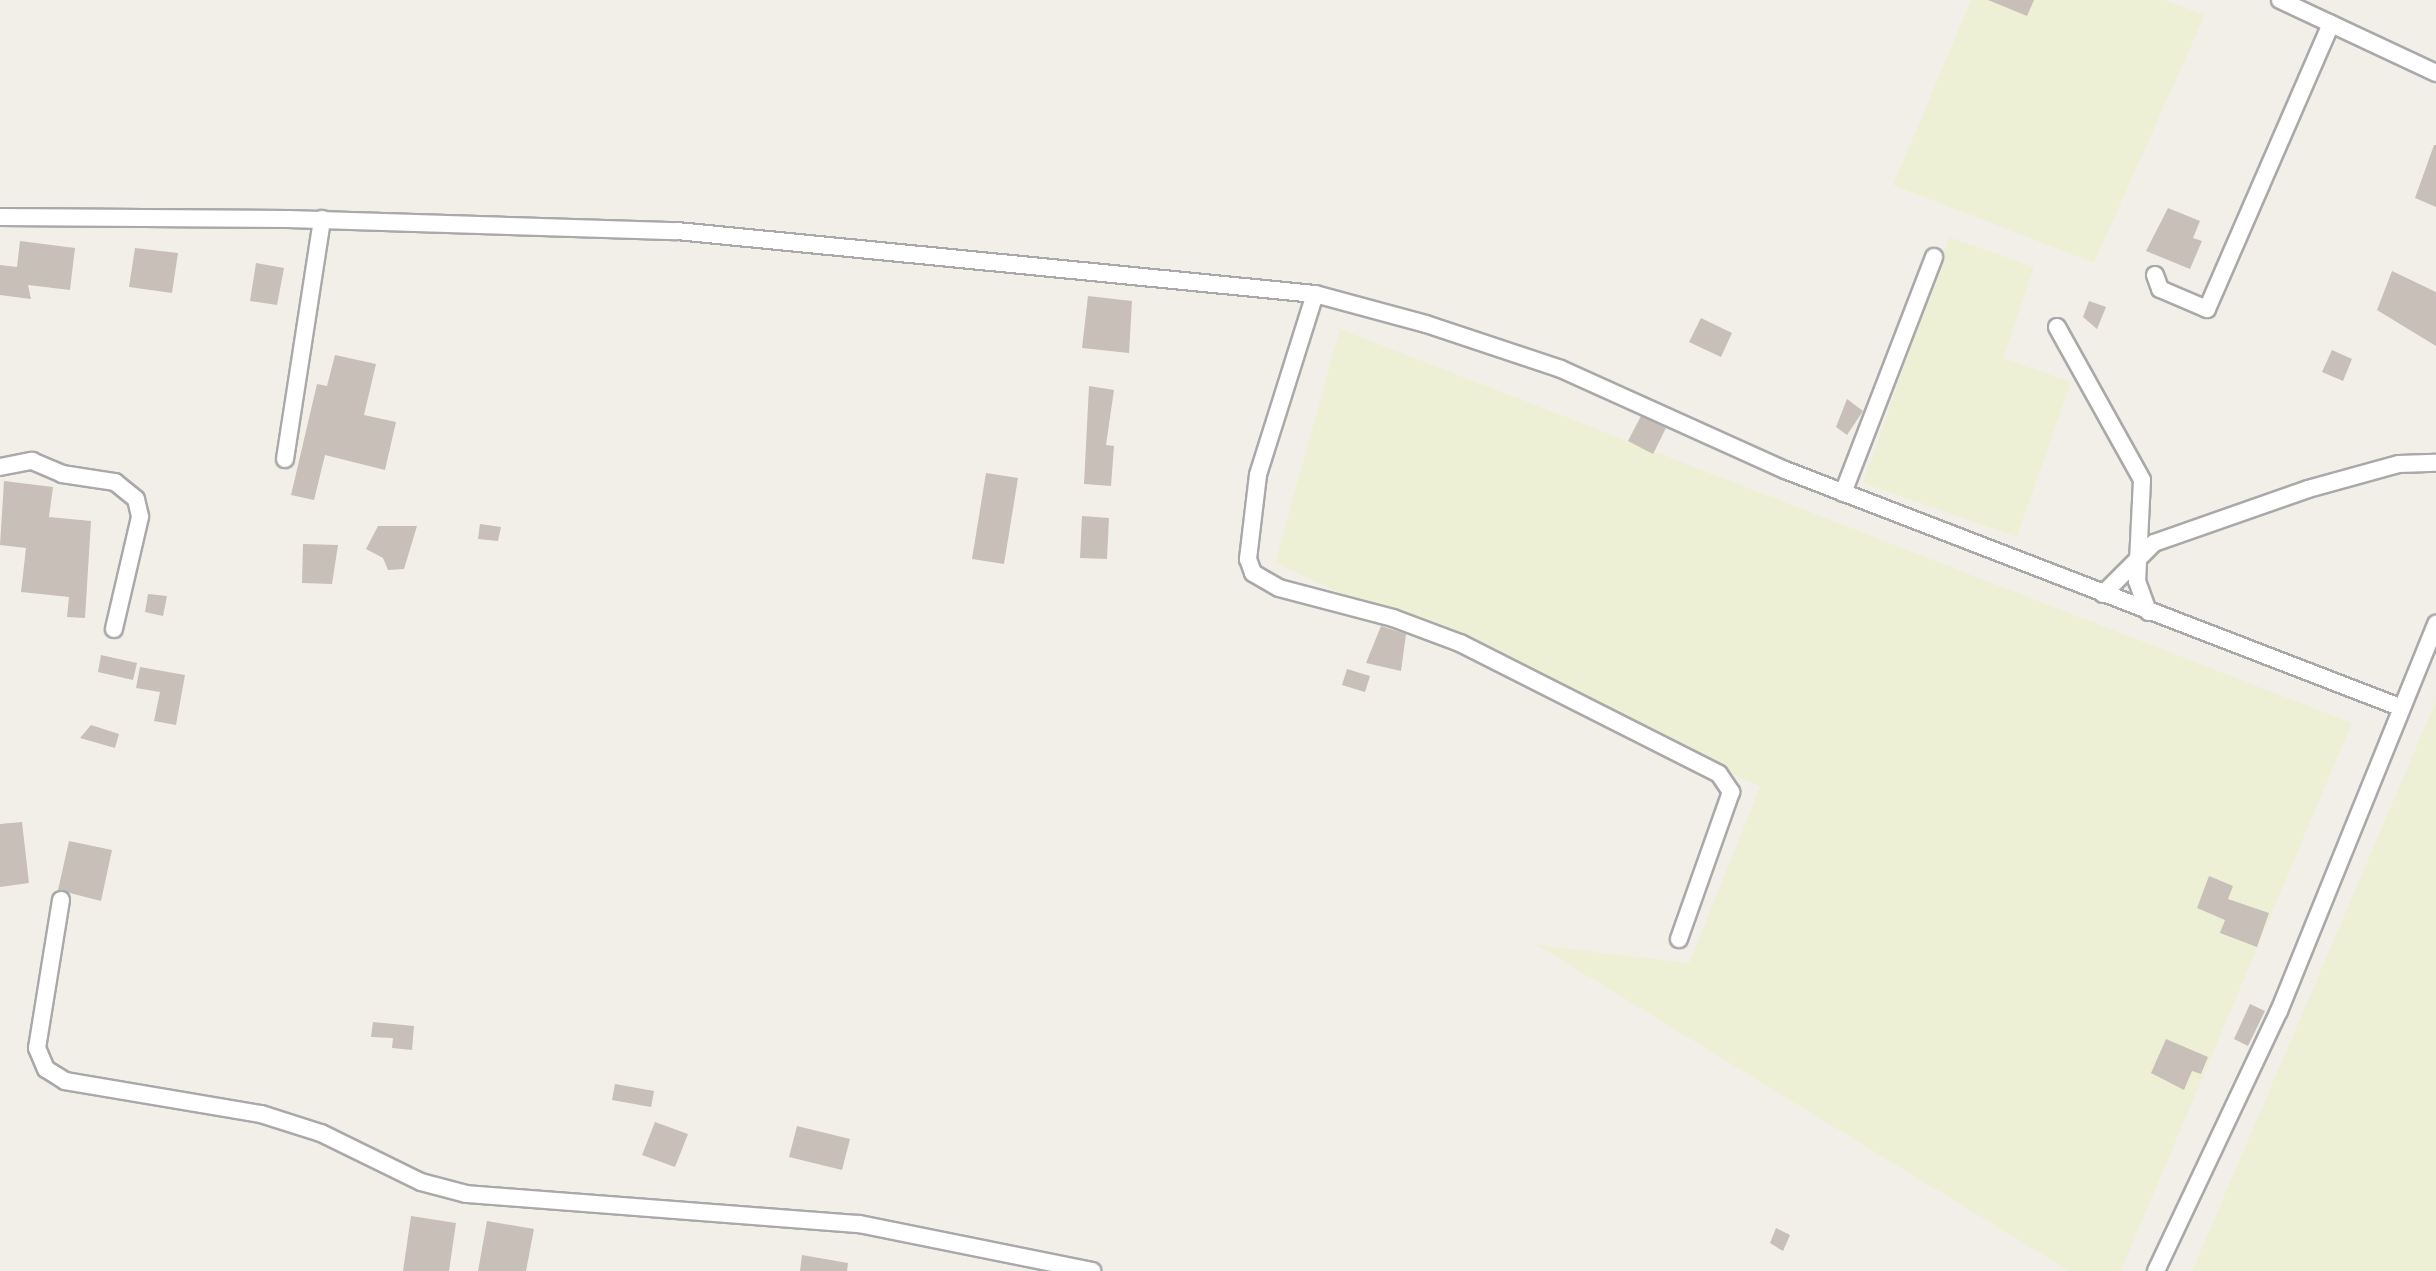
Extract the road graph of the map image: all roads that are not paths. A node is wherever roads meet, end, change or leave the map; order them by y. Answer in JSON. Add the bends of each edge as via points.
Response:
{"nodes":[{"id":1,"x":2280,"y":0,"type":"edge"},
{"id":2,"x":2331,"y":24,"type":"junction"},
{"id":3,"x":2436,"y":73,"type":"edge"},
{"id":4,"x":0,"y":217,"type":"edge"},
{"id":5,"x":321,"y":219,"type":"junction"},
{"id":6,"x":1934,"y":257,"type":"dead end"},
{"id":7,"x":2155,"y":275,"type":"dead end"},
{"id":8,"x":1315,"y":295,"type":"junction"},
{"id":9,"x":2057,"y":327,"type":"dead end"},
{"id":10,"x":285,"y":459,"type":"dead end"},
{"id":11,"x":2436,"y":463,"type":"edge"},
{"id":12,"x":0,"y":467,"type":"edge"},
{"id":13,"x":1843,"y":492,"type":"junction"},
{"id":14,"x":2137,"y":556,"type":"junction"},
{"id":15,"x":2103,"y":594,"type":"junction"},
{"id":16,"x":2148,"y":612,"type":"junction"},
{"id":17,"x":2436,"y":624,"type":"edge"},
{"id":18,"x":114,"y":629,"type":"dead end"},
{"id":19,"x":2402,"y":708,"type":"junction"},
{"id":20,"x":61,"y":900,"type":"dead end"},
{"id":21,"x":1679,"y":939,"type":"dead end"},
{"id":22,"x":1092,"y":1271,"type":"edge"},
{"id":23,"x":2156,"y":1271,"type":"edge"}],
"edges":[{"from":1,"to":2,"type":"street"},
{"from":2,"to":3,"type":"street"},
{"from":2,"to":7,"type":"street","via":[[2207,309],[2160,289]]},
{"from":4,"to":5,"type":"street"},
{"from":5,"to":8,"type":"street","via":[[677,231]]},
{"from":5,"to":10,"type":"street"},
{"from":6,"to":13,"type":"street"},
{"from":8,"to":13,"type":"street","via":[[1426,324],[1561,369]]},
{"from":8,"to":21,"type":"street","via":[[1258,475],[1248,559],[1253,573],[1279,587],[1393,618],[1460,643],[1719,774],[1731,792]]},
{"from":9,"to":14,"type":"street","via":[[2142,480]]},
{"from":11,"to":14,"type":"street","via":[[2399,464],[2308,489],[2154,543]]},
{"from":12,"to":18,"type":"street","via":[[32,460],[62,474],[115,482],[130,492],[140,517]]},
{"from":13,"to":15,"type":"street"},
{"from":14,"to":15,"type":"street"},
{"from":14,"to":16,"type":"street","via":[[2137,581]]},
{"from":15,"to":16,"type":"street"},
{"from":16,"to":19,"type":"street"},
{"from":17,"to":19,"type":"street"},
{"from":19,"to":23,"type":"street","via":[[2279,1011]]},
{"from":20,"to":22,"type":"street","via":[[37,1048],[46,1069],[65,1081],[261,1114],[321,1133],[421,1182],[466,1194],[859,1224]]}]}
